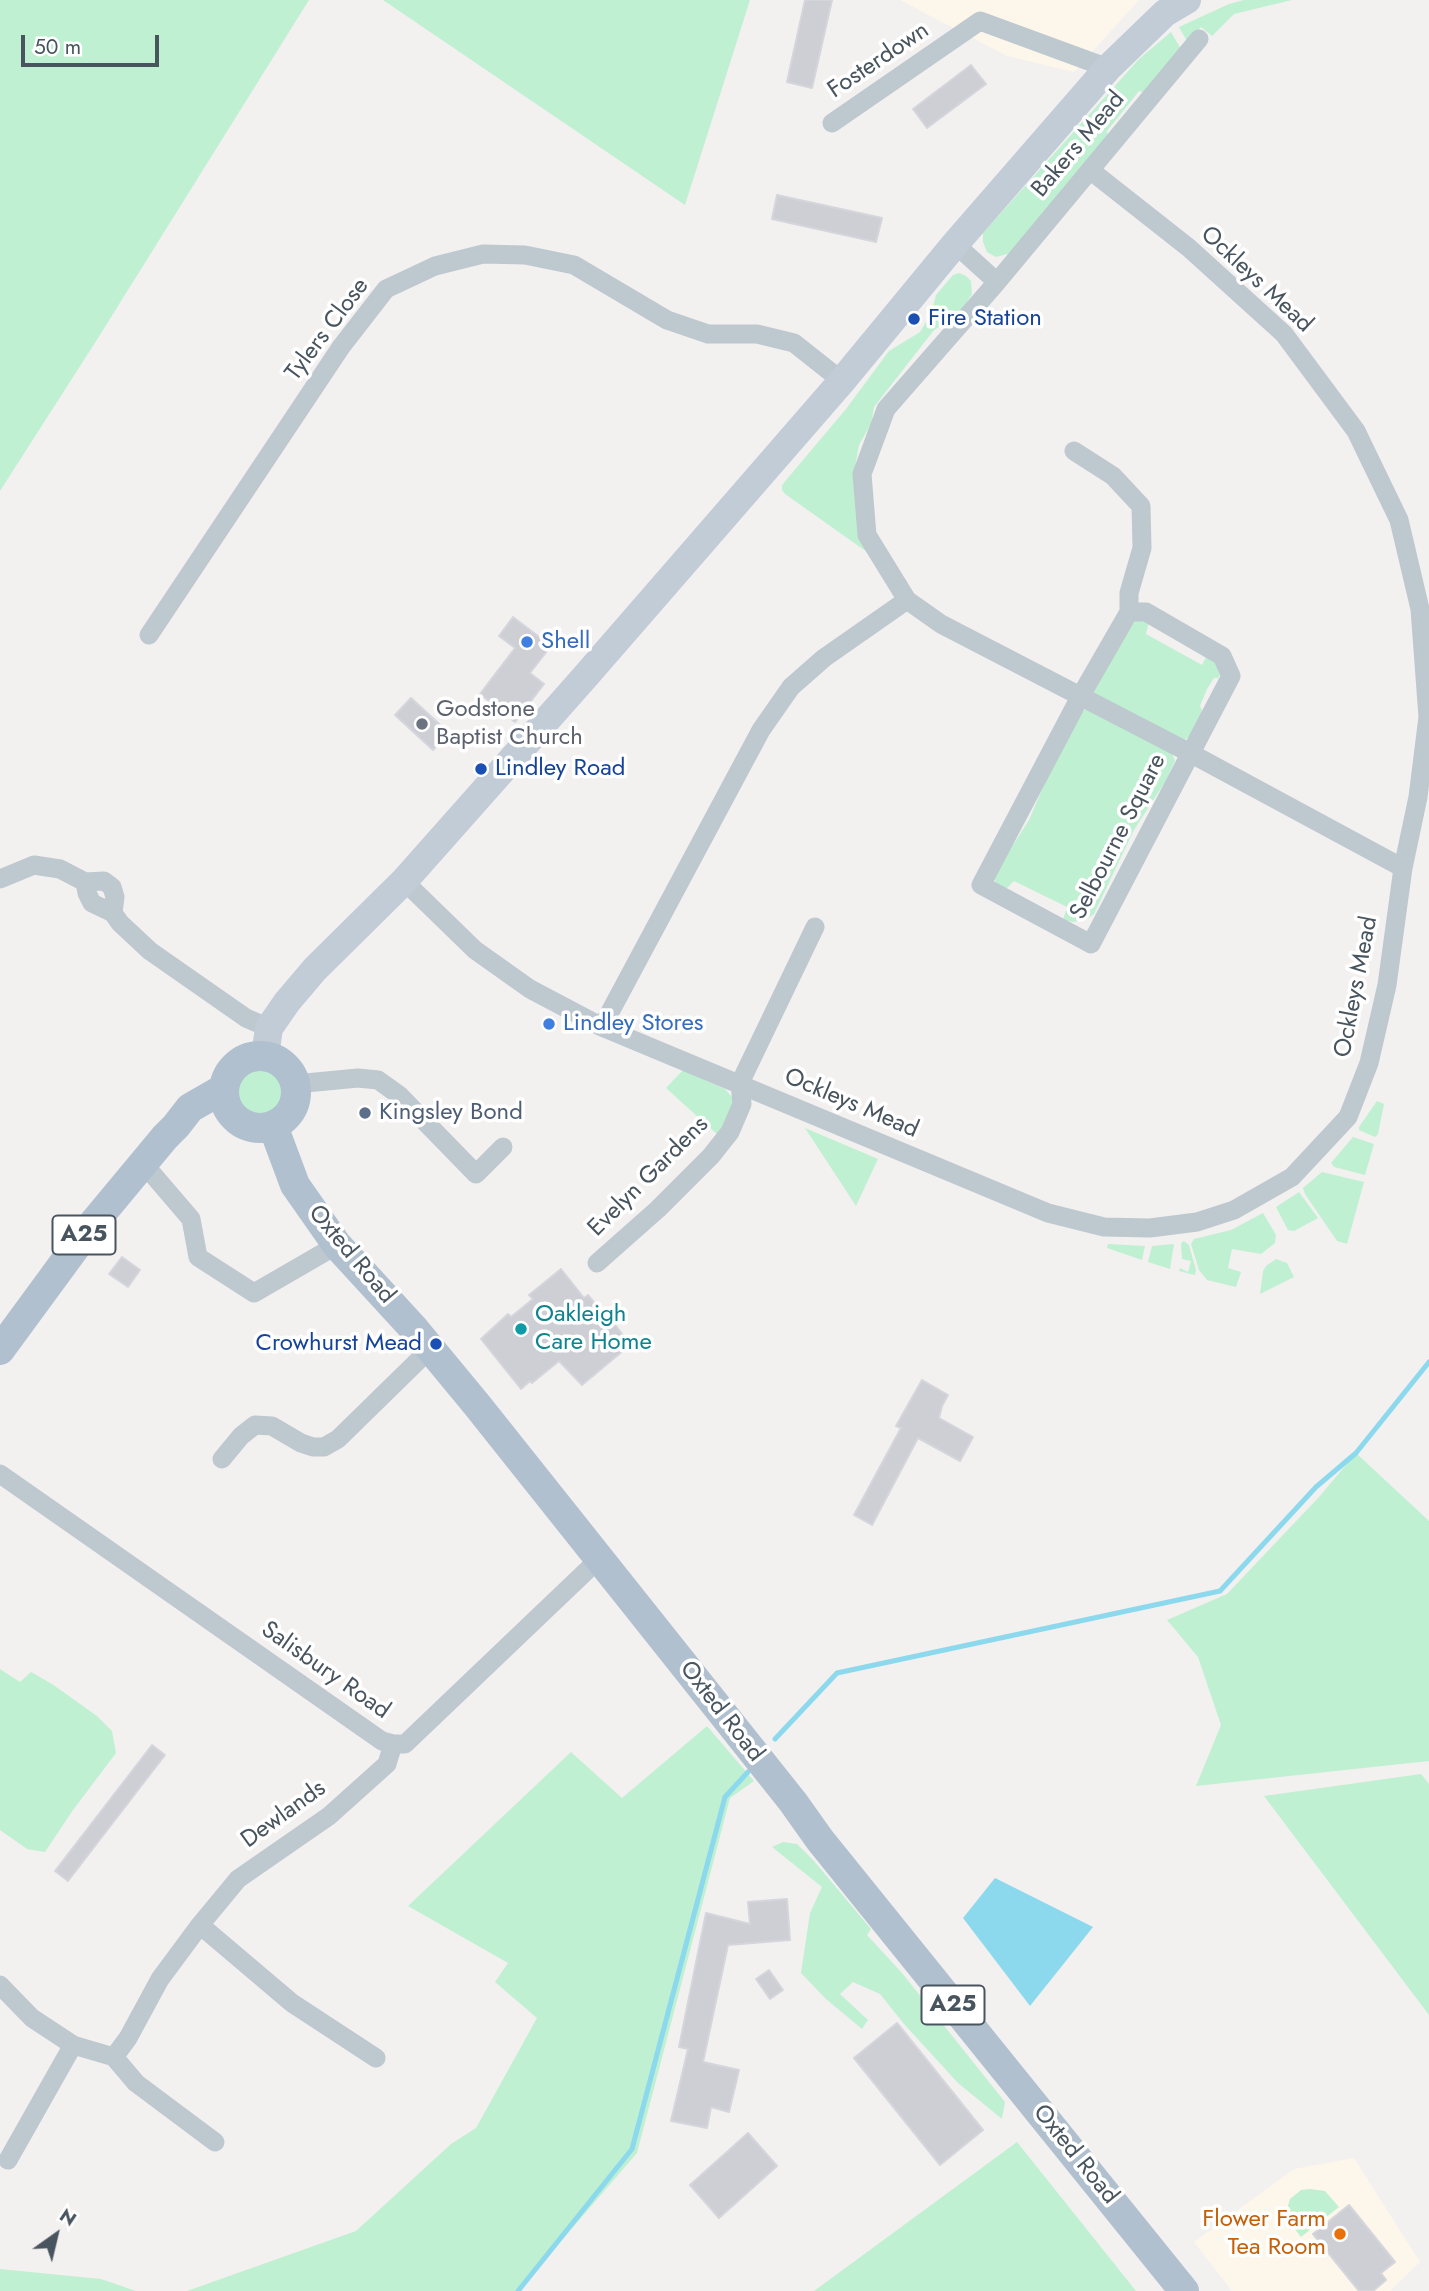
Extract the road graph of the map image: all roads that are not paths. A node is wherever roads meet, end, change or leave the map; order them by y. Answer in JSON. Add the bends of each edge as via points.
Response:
{"nodes":[{"id":1,"x":1187,"y":0,"type":"edge"},
{"id":2,"x":1199,"y":39,"type":"dead end"},
{"id":3,"x":1108,"y":68,"type":"junction"},
{"id":4,"x":832,"y":123,"type":"dead end"},
{"id":5,"x":1090,"y":170,"type":"junction"},
{"id":6,"x":955,"y":244,"type":"junction"},
{"id":7,"x":997,"y":282,"type":"junction"},
{"id":8,"x":842,"y":381,"type":"junction"},
{"id":9,"x":1074,"y":451,"type":"dead end"},
{"id":10,"x":906,"y":600,"type":"junction"},
{"id":11,"x":1129,"y":612,"type":"junction"},
{"id":12,"x":149,"y":635,"type":"dead end"},
{"id":13,"x":1080,"y":698,"type":"junction"},
{"id":14,"x":1190,"y":753,"type":"junction"},
{"id":15,"x":1403,"y":868,"type":"junction"},
{"id":16,"x":0,"y":878,"type":"edge"},
{"id":17,"x":404,"y":881,"type":"junction"},
{"id":18,"x":815,"y":926,"type":"dead end"},
{"id":19,"x":602,"y":1027,"type":"junction"},
{"id":20,"x":267,"y":1042,"type":"junction"},
{"id":21,"x":740,"y":1083,"type":"junction"},
{"id":22,"x":295,"y":1084,"type":"junction"},
{"id":23,"x":223,"y":1089,"type":"junction"},
{"id":24,"x":234,"y":1118,"type":"junction"},
{"id":25,"x":176,"y":1126,"type":"junction"},
{"id":26,"x":273,"y":1126,"type":"junction"},
{"id":27,"x":503,"y":1147,"type":"dead end"},
{"id":28,"x":143,"y":1163,"type":"junction"},
{"id":29,"x":337,"y":1245,"type":"junction"},
{"id":30,"x":597,"y":1263,"type":"dead end"},
{"id":31,"x":430,"y":1349,"type":"junction"},
{"id":32,"x":0,"y":1350,"type":"edge"},
{"id":33,"x":222,"y":1459,"type":"dead end"},
{"id":34,"x":0,"y":1474,"type":"edge"},
{"id":35,"x":600,"y":1558,"type":"junction"},
{"id":36,"x":393,"y":1744,"type":"junction"},
{"id":37,"x":200,"y":1925,"type":"junction"},
{"id":38,"x":0,"y":1985,"type":"edge"},
{"id":39,"x":73,"y":2045,"type":"junction"},
{"id":40,"x":114,"y":2057,"type":"junction"},
{"id":41,"x":376,"y":2058,"type":"dead end"},
{"id":42,"x":215,"y":2142,"type":"dead end"},
{"id":43,"x":8,"y":2160,"type":"dead end"},
{"id":44,"x":1184,"y":2291,"type":"edge"}],
"edges":[{"from":1,"to":3,"type":"main road","via":[[1165,13]]},
{"from":2,"to":5,"type":"street","name":"Bakers Mead"},
{"from":3,"to":4,"type":"street","name":"Fosterdown","via":[[980,21]]},
{"from":3,"to":6,"type":"main road"},
{"from":5,"to":7,"type":"street","name":"Bakers Mead"},
{"from":5,"to":15,"type":"street","name":"Ockleys Mead","via":[[1189,248],[1284,334],[1356,431],[1399,520],[1420,610],[1428,717]]},
{"from":6,"to":7,"type":"street"},
{"from":6,"to":8,"type":"main road"},
{"from":7,"to":10,"type":"street","name":"Bakers Mead","via":[[886,409],[862,474],[867,535]]},
{"from":8,"to":12,"type":"street","name":"Tylers Close","via":[[794,343],[757,334],[708,334],[667,320],[574,265],[525,255],[483,254],[435,265],[386,289],[341,347]]},
{"from":8,"to":17,"type":"main road"},
{"from":9,"to":11,"type":"street","via":[[1113,476],[1141,506],[1142,548],[1129,593]]},
{"from":10,"to":13,"type":"street","name":"Selbourne Square"},
{"from":10,"to":19,"type":"street","via":[[791,687],[761,730]]},
{"from":11,"to":13,"type":"street","name":"Selbourne Square"},
{"from":11,"to":14,"type":"street","name":"Selbourne Square","via":[[1146,612],[1222,656],[1231,676]]},
{"from":13,"to":14,"type":"street","name":"Selbourne Square"},
{"from":13,"to":14,"type":"street","name":"Selbourne Square","via":[[981,885],[1091,944]]},
{"from":14,"to":15,"type":"street","name":"Selbourne Square"},
{"from":15,"to":21,"type":"street","name":"Ockleys Mead","via":[[1387,985],[1369,1063],[1348,1117],[1292,1177],[1234,1210],[1197,1222],[1104,1227],[1048,1213]]},
{"from":16,"to":20,"type":"street","via":[[34,866],[60,869],[85,882],[104,881],[112,887],[113,913],[120,923],[149,951],[246,1018]]},
{"from":17,"to":19,"type":"street","via":[[475,950],[530,989]]},
{"from":17,"to":20,"type":"main road","via":[[315,969],[287,1002]]},
{"from":18,"to":21,"type":"street","name":"Evelyn Gardens"},
{"from":19,"to":21,"type":"street","name":"Ockleys Mead"},
{"from":20,"to":22,"type":"main road"},
{"from":20,"to":23,"type":"main road","via":[[234,1066]]},
{"from":21,"to":30,"type":"street","name":"Evelyn Gardens","via":[[742,1104],[730,1132],[711,1156]]},
{"from":22,"to":26,"type":"main road","via":[[291,1111]]},
{"from":22,"to":27,"type":"street","via":[[378,1080],[399,1095],[476,1174]]},
{"from":23,"to":24,"type":"main road"},
{"from":23,"to":25,"type":"main road","number":"A25","via":[[190,1108]]},
{"from":24,"to":25,"type":"main road"},
{"from":24,"to":26,"type":"main road","via":[[248,1127]]},
{"from":25,"to":28,"type":"main road","number":"A25"},
{"from":26,"to":29,"type":"main road","name":"Oxted Road","number":"A25","via":[[295,1185]]},
{"from":28,"to":29,"type":"street","via":[[191,1219],[198,1257],[254,1293]]},
{"from":28,"to":32,"type":"main road","number":"A25"},
{"from":29,"to":31,"type":"main road","name":"Oxted Road","number":"A25"},
{"from":31,"to":33,"type":"street","via":[[338,1439],[324,1447],[301,1443],[272,1426],[255,1425]]},
{"from":31,"to":35,"type":"main road","name":"Oxted Road","number":"A25"},
{"from":34,"to":36,"type":"street","name":"Salisbury Road","via":[[382,1741]]},
{"from":35,"to":36,"type":"street","name":"Salisbury Road","via":[[405,1744]]},
{"from":35,"to":44,"type":"main road","name":"Oxted Road","number":"A25","via":[[820,1840]]},
{"from":36,"to":37,"type":"street","name":"Dewlands","via":[[387,1764],[329,1816],[238,1879]]},
{"from":37,"to":40,"type":"street","name":"Dewlands","via":[[160,1979]]},
{"from":37,"to":41,"type":"street","via":[[292,2003]]},
{"from":38,"to":39,"type":"street","via":[[32,2018]]},
{"from":39,"to":40,"type":"street"},
{"from":39,"to":43,"type":"street"},
{"from":40,"to":42,"type":"street","via":[[136,2083]]}]}
